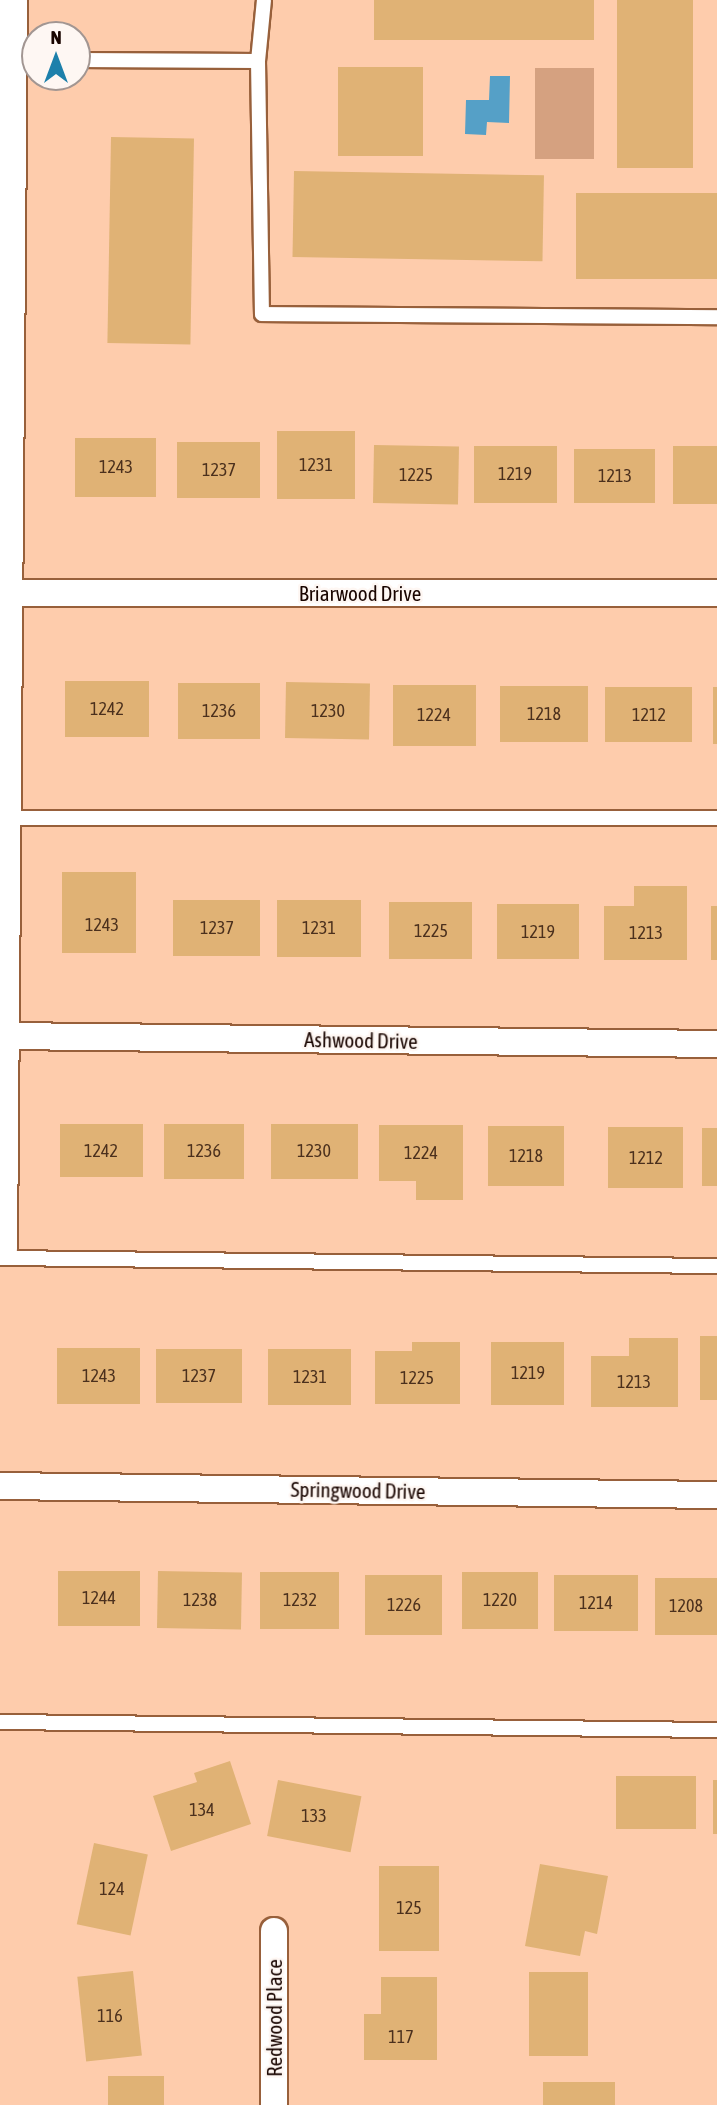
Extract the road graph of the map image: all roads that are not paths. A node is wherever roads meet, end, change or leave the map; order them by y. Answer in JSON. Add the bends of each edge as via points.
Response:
{"nodes":[{"id":1,"x":264,"y":0,"type":"edge"},
{"id":2,"x":6,"y":7,"type":"edge"},
{"id":3,"x":21,"y":57,"type":"edge"},
{"id":4,"x":91,"y":60,"type":"edge"},
{"id":5,"x":258,"y":61,"type":"junction"},
{"id":6,"x":21,"y":70,"type":"edge"},
{"id":7,"x":3,"y":248,"type":"edge"},
{"id":8,"x":717,"y":317,"type":"edge"},
{"id":9,"x":3,"y":593,"type":"junction"},
{"id":10,"x":717,"y":593,"type":"edge"},
{"id":11,"x":4,"y":818,"type":"junction"},
{"id":12,"x":717,"y":818,"type":"edge"},
{"id":13,"x":2,"y":958,"type":"edge"},
{"id":14,"x":5,"y":1036,"type":"junction"},
{"id":15,"x":717,"y":1044,"type":"edge"},
{"id":16,"x":0,"y":1248,"type":"edge"},
{"id":17,"x":0,"y":1258,"type":"edge"},
{"id":18,"x":717,"y":1266,"type":"edge"},
{"id":19,"x":0,"y":1486,"type":"edge"},
{"id":20,"x":717,"y":1495,"type":"edge"},
{"id":21,"x":0,"y":1723,"type":"edge"},
{"id":22,"x":717,"y":1730,"type":"edge"},
{"id":23,"x":274,"y":1931,"type":"dead end"},
{"id":24,"x":274,"y":2105,"type":"edge"}],
"edges":[{"from":1,"to":5,"type":"lane"},
{"from":2,"to":3,"type":"street"},
{"from":4,"to":5,"type":"lane"},
{"from":5,"to":8,"type":"lane","via":[[262,314]]},
{"from":6,"to":7,"type":"street"},
{"from":7,"to":9,"type":"street"},
{"from":9,"to":10,"type":"street","name":"Briarwood Drive"},
{"from":9,"to":11,"type":"street"},
{"from":11,"to":12,"type":"lane"},
{"from":11,"to":13,"type":"street"},
{"from":13,"to":14,"type":"street"},
{"from":14,"to":15,"type":"street","name":"Ashwood Drive"},
{"from":14,"to":16,"type":"street"},
{"from":17,"to":18,"type":"lane"},
{"from":19,"to":20,"type":"street","name":"Springwood Drive"},
{"from":21,"to":22,"type":"lane"},
{"from":23,"to":24,"type":"street","name":"Redwood Place"}]}
